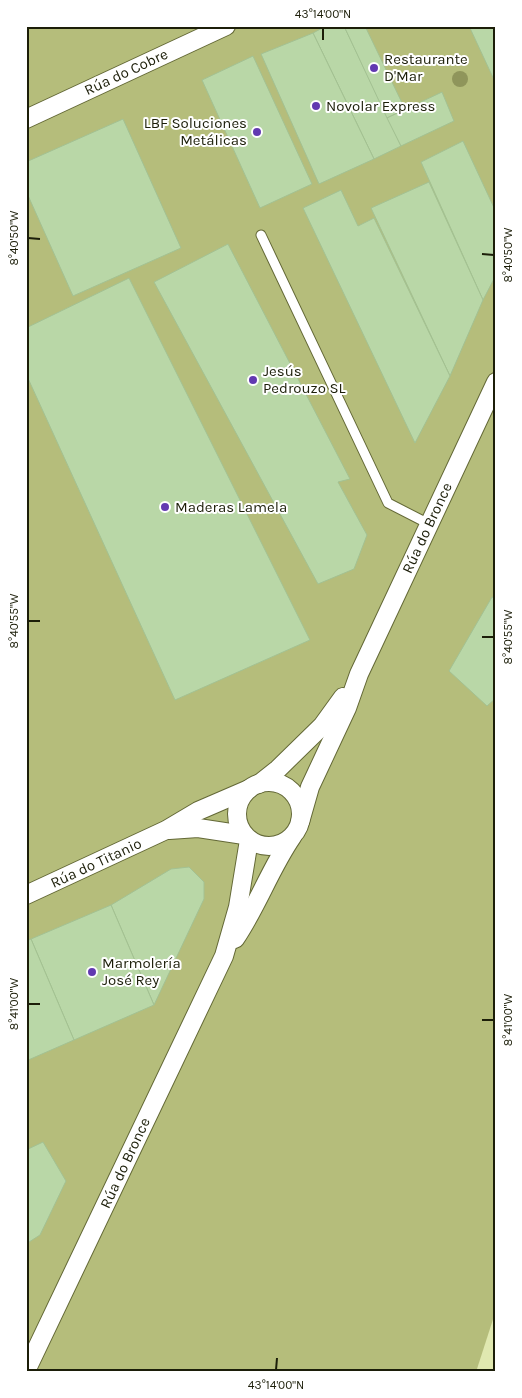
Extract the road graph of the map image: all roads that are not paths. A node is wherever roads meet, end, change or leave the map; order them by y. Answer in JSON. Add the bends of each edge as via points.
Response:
{"nodes":[{"id":1,"x":226,"y":26,"type":"edge"},
{"id":2,"x":26,"y":119,"type":"edge"},
{"id":3,"x":262,"y":235,"type":"dead end"},
{"id":4,"x":496,"y":382,"type":"edge"},
{"id":5,"x":429,"y":524,"type":"junction"},
{"id":6,"x":359,"y":674,"type":"junction"},
{"id":7,"x":254,"y":786,"type":"junction"},
{"id":8,"x":298,"y":827,"type":"junction"},
{"id":9,"x":166,"y":830,"type":"junction"},
{"id":10,"x":218,"y":830,"type":"junction"},
{"id":11,"x":247,"y":837,"type":"junction"},
{"id":12,"x":245,"y":866,"type":"junction"},
{"id":13,"x":26,"y":895,"type":"edge"},
{"id":14,"x":224,"y":956,"type":"junction"},
{"id":15,"x":26,"y":1371,"type":"edge"}],
"edges":[{"from":1,"to":2,"type":"street","name":"Rúa do Cobre"},
{"from":3,"to":5,"type":"lane","via":[[388,503]]},
{"from":4,"to":5,"type":"street","name":"Rúa do Bronce"},
{"from":5,"to":6,"type":"street","name":"Rúa do Bronce"},
{"from":6,"to":7,"type":"street","name":"Rúa do Bronce","via":[[322,726],[278,769]]},
{"from":6,"to":8,"type":"street","name":"Rúa do Bronce","via":[[347,708],[310,787]]},
{"from":7,"to":8,"type":"street","via":[[274,782],[294,794],[299,804]]},
{"from":7,"to":9,"type":"street","name":"Rúa do Titanio","via":[[198,811]]},
{"from":7,"to":11,"type":"street","via":[[241,798],[237,809],[239,825]]},
{"from":8,"to":11,"type":"street","via":[[288,840],[270,846],[259,845]]},
{"from":8,"to":14,"type":"street","name":"Rúa do Bronce"},
{"from":9,"to":10,"type":"street","name":"Rúa do Titanio"},
{"from":9,"to":13,"type":"street","name":"Rúa do Titanio"},
{"from":10,"to":11,"type":"street","name":"Rúa do Titanio"},
{"from":10,"to":12,"type":"street"},
{"from":11,"to":12,"type":"street","name":"Rúa do Bronce"},
{"from":12,"to":14,"type":"street","name":"Rúa do Bronce"},
{"from":14,"to":15,"type":"street","name":"Rúa do Bronce"}]}
